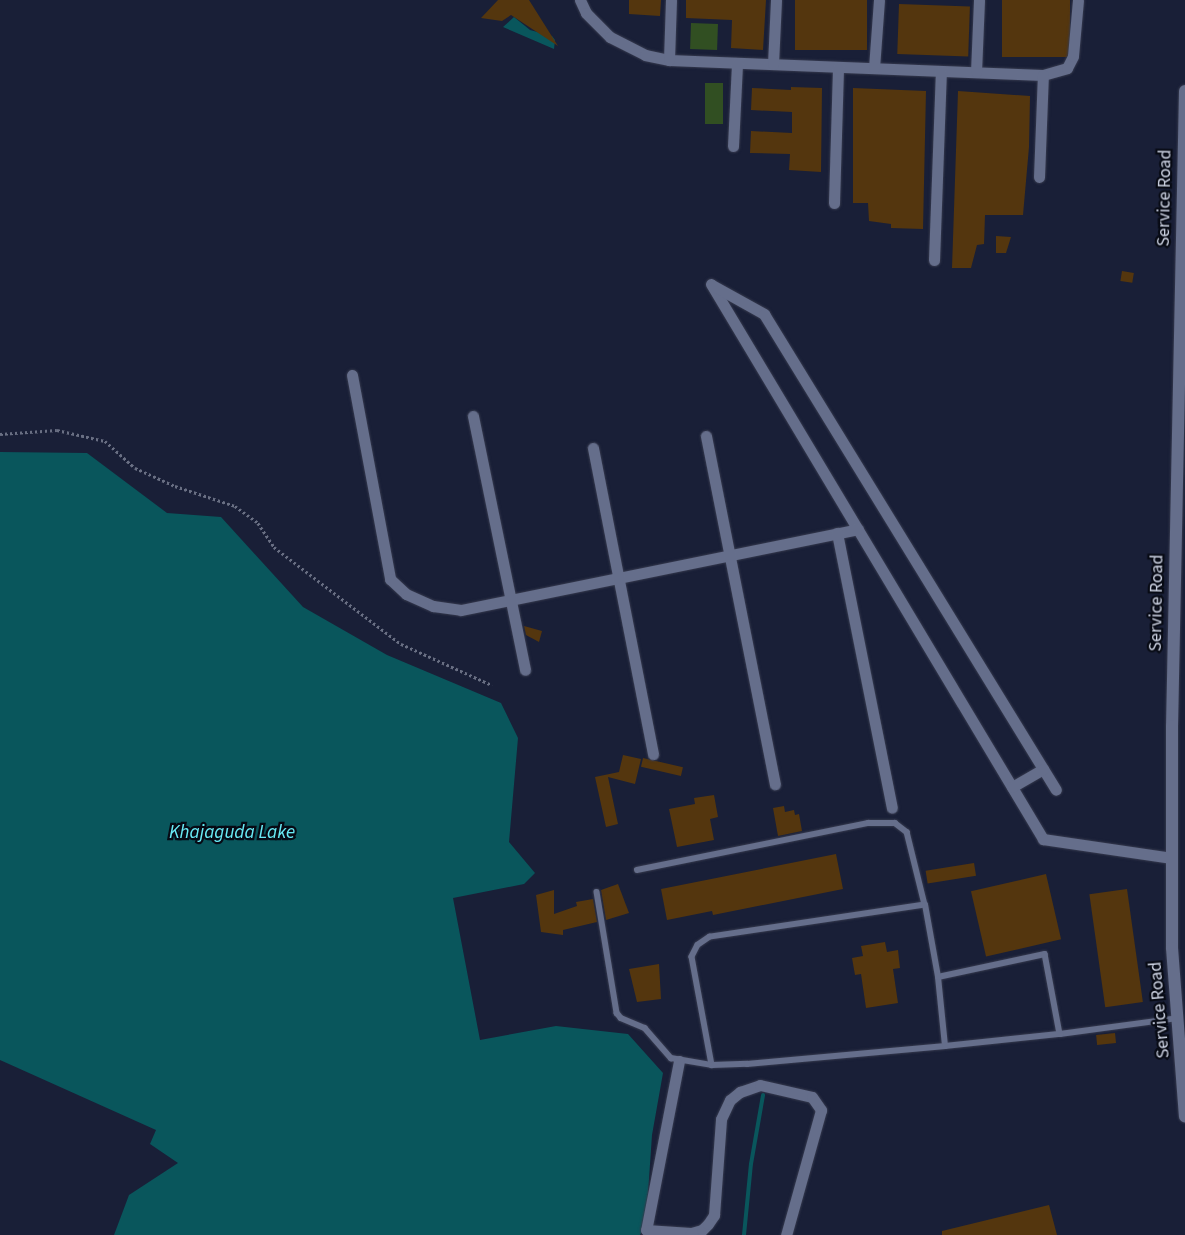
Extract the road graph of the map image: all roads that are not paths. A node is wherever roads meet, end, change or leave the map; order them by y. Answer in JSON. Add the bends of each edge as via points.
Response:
{"nodes":[{"id":1,"x":580,"y":0,"type":"edge"},
{"id":2,"x":671,"y":0,"type":"edge"},
{"id":3,"x":776,"y":0,"type":"edge"},
{"id":4,"x":879,"y":0,"type":"edge"},
{"id":5,"x":980,"y":0,"type":"edge"},
{"id":6,"x":1078,"y":0,"type":"edge"},
{"id":7,"x":669,"y":60,"type":"junction"},
{"id":8,"x":736,"y":63,"type":"junction"},
{"id":9,"x":774,"y":64,"type":"junction"},
{"id":10,"x":838,"y":67,"type":"junction"},
{"id":11,"x":874,"y":68,"type":"junction"},
{"id":12,"x":941,"y":71,"type":"junction"},
{"id":13,"x":976,"y":72,"type":"junction"},
{"id":14,"x":1043,"y":75,"type":"junction"},
{"id":15,"x":1185,"y":91,"type":"edge"},
{"id":16,"x":733,"y":146,"type":"dead end"},
{"id":17,"x":1039,"y":177,"type":"dead end"},
{"id":18,"x":834,"y":203,"type":"dead end"},
{"id":19,"x":934,"y":260,"type":"dead end"},
{"id":20,"x":352,"y":375,"type":"dead end"},
{"id":21,"x":473,"y":416,"type":"dead end"},
{"id":22,"x":706,"y":436,"type":"dead end"},
{"id":23,"x":593,"y":448,"type":"dead end"},
{"id":24,"x":858,"y":529,"type":"junction"},
{"id":25,"x":837,"y":533,"type":"junction"},
{"id":26,"x":729,"y":555,"type":"junction"},
{"id":27,"x":619,"y":578,"type":"junction"},
{"id":28,"x":510,"y":600,"type":"junction"},
{"id":29,"x":525,"y":670,"type":"dead end"},
{"id":30,"x":653,"y":754,"type":"dead end"},
{"id":31,"x":1043,"y":769,"type":"junction"},
{"id":32,"x":775,"y":784,"type":"dead end"},
{"id":33,"x":1012,"y":787,"type":"junction"},
{"id":34,"x":1056,"y":790,"type":"dead end"},
{"id":35,"x":892,"y":808,"type":"dead end"},
{"id":36,"x":1172,"y":858,"type":"junction"},
{"id":37,"x":637,"y":870,"type":"dead end"},
{"id":38,"x":597,"y":892,"type":"dead end"},
{"id":39,"x":925,"y":905,"type":"junction"},
{"id":40,"x":938,"y":977,"type":"junction"},
{"id":41,"x":1179,"y":1018,"type":"junction"},
{"id":42,"x":1060,"y":1034,"type":"junction"},
{"id":43,"x":945,"y":1046,"type":"junction"},
{"id":44,"x":679,"y":1061,"type":"junction"},
{"id":45,"x":712,"y":1065,"type":"junction"},
{"id":46,"x":1185,"y":1116,"type":"edge"},
{"id":47,"x":645,"y":1232,"type":"edge"},
{"id":48,"x":786,"y":1235,"type":"edge"}],
"edges":[{"from":1,"to":7,"type":"street","via":[[586,13],[610,37],[637,51]]},
{"from":2,"to":7,"type":"street"},
{"from":3,"to":9,"type":"street"},
{"from":4,"to":11,"type":"street"},
{"from":5,"to":13,"type":"street"},
{"from":6,"to":14,"type":"street","via":[[1072,56],[1067,68]]},
{"from":7,"to":8,"type":"street"},
{"from":8,"to":9,"type":"street"},
{"from":8,"to":16,"type":"street"},
{"from":9,"to":10,"type":"street"},
{"from":10,"to":11,"type":"street"},
{"from":10,"to":18,"type":"street"},
{"from":11,"to":12,"type":"street"},
{"from":12,"to":13,"type":"street"},
{"from":12,"to":19,"type":"street"},
{"from":13,"to":14,"type":"street"},
{"from":14,"to":17,"type":"street"},
{"from":15,"to":36,"type":"main road","name":"Service Road"},
{"from":20,"to":28,"type":"street","via":[[390,578],[406,594],[433,606],[461,610]]},
{"from":21,"to":28,"type":"street"},
{"from":22,"to":26,"type":"street"},
{"from":23,"to":27,"type":"street"},
{"from":24,"to":25,"type":"street"},
{"from":24,"to":31,"type":"street","via":[[711,284],[764,314]]},
{"from":24,"to":33,"type":"street"},
{"from":25,"to":26,"type":"street"},
{"from":25,"to":35,"type":"street"},
{"from":26,"to":27,"type":"street"},
{"from":26,"to":32,"type":"street"},
{"from":27,"to":28,"type":"street"},
{"from":27,"to":30,"type":"street"},
{"from":28,"to":29,"type":"street"},
{"from":31,"to":33,"type":"street"},
{"from":31,"to":34,"type":"street"},
{"from":33,"to":36,"type":"street","via":[[1043,839]]},
{"from":36,"to":41,"type":"main road","name":"Service Road","via":[[1172,948]]},
{"from":37,"to":39,"type":"lane","via":[[868,823],[895,823],[907,832]]},
{"from":38,"to":44,"type":"lane","via":[[617,1013],[621,1018],[645,1028],[665,1053]]},
{"from":39,"to":40,"type":"lane"},
{"from":39,"to":45,"type":"lane","via":[[710,937],[698,945],[692,957]]},
{"from":40,"to":42,"type":"lane","via":[[1045,954]]},
{"from":40,"to":43,"type":"lane"},
{"from":41,"to":42,"type":"lane"},
{"from":41,"to":46,"type":"main road","name":"Service Road"},
{"from":42,"to":43,"type":"lane"},
{"from":43,"to":45,"type":"lane"},
{"from":44,"to":45,"type":"lane"},
{"from":44,"to":47,"type":"street"},
{"from":47,"to":48,"type":"street","via":[[691,1233],[708,1224],[714,1215],[721,1120],[730,1100],[760,1085],[812,1097],[821,1110]]}]}
